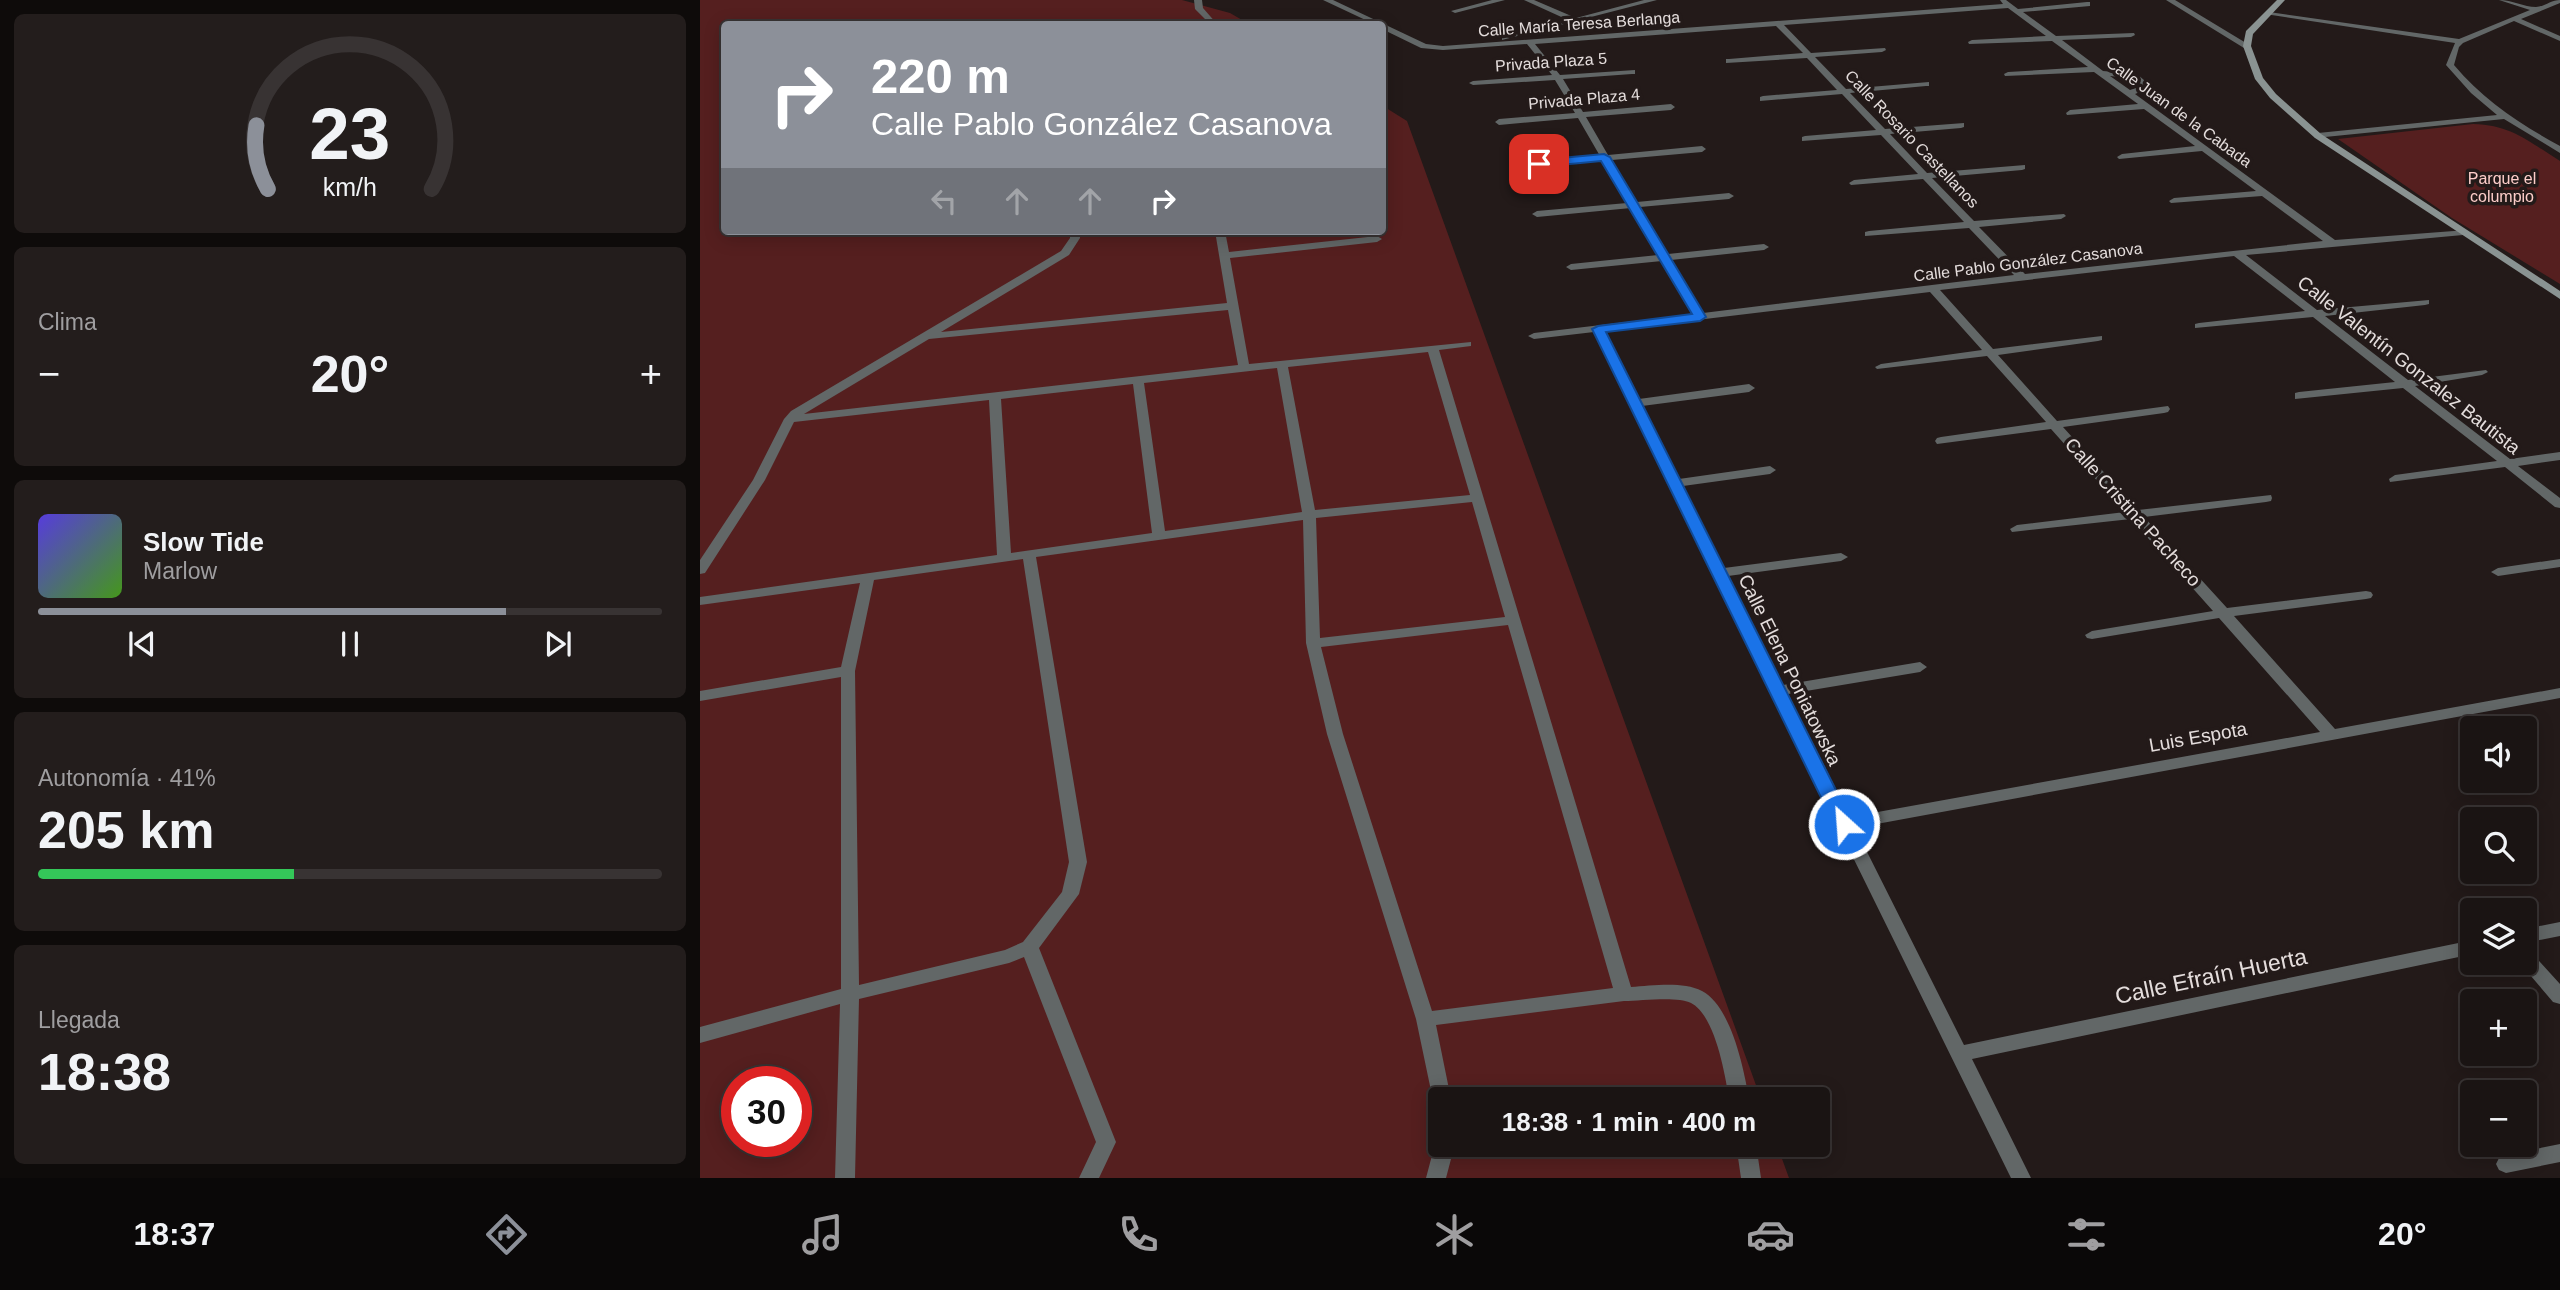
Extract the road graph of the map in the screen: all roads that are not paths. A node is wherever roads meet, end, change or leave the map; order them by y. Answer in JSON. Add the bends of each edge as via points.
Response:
{"nodes":[{"id":1,"x":1198,"y":0,"type":"edge"},
{"id":2,"x":1327,"y":0,"type":"edge"},
{"id":3,"x":1501,"y":0,"type":"edge"},
{"id":4,"x":1528,"y":0,"type":"edge"},
{"id":5,"x":1653,"y":0,"type":"edge"},
{"id":6,"x":2170,"y":0,"type":"edge"},
{"id":7,"x":2281,"y":0,"type":"edge"},
{"id":8,"x":2503,"y":0,"type":"edge"},
{"id":9,"x":2560,"y":0,"type":"edge"},
{"id":10,"x":2087,"y":4,"type":"dead end"},
{"id":11,"x":2009,"y":5,"type":"edge"},
{"id":12,"x":2536,"y":9,"type":"junction"},
{"id":13,"x":1455,"y":11,"type":"dead end"},
{"id":14,"x":2269,"y":14,"type":"junction"},
{"id":15,"x":2513,"y":18,"type":"junction"},
{"id":16,"x":1575,"y":20,"type":"junction"},
{"id":17,"x":1211,"y":21,"type":"edge"},
{"id":18,"x":1372,"y":21,"type":"edge"},
{"id":19,"x":1779,"y":24,"type":"junction"},
{"id":20,"x":1386,"y":27,"type":"edge"},
{"id":21,"x":2131,"y":35,"type":"dead end"},
{"id":22,"x":2056,"y":39,"type":"junction"},
{"id":23,"x":2560,"y":39,"type":"edge"},
{"id":24,"x":2460,"y":41,"type":"junction"},
{"id":25,"x":1972,"y":42,"type":"dead end"},
{"id":26,"x":1483,"y":43,"type":"junction"},
{"id":27,"x":1530,"y":43,"type":"junction"},
{"id":28,"x":2247,"y":46,"type":"junction"},
{"id":29,"x":1882,"y":50,"type":"dead end"},
{"id":30,"x":1812,"y":55,"type":"junction"},
{"id":31,"x":1729,"y":61,"type":"dead end"},
{"id":32,"x":2101,"y":71,"type":"junction"},
{"id":33,"x":1632,"y":72,"type":"dead end"},
{"id":34,"x":2008,"y":74,"type":"dead end"},
{"id":35,"x":1559,"y":79,"type":"junction"},
{"id":36,"x":1473,"y":83,"type":"dead end"},
{"id":37,"x":1926,"y":84,"type":"dead end"},
{"id":38,"x":1845,"y":92,"type":"junction"},
{"id":39,"x":2131,"y":93,"type":"junction"},
{"id":40,"x":1763,"y":99,"type":"dead end"},
{"id":41,"x":2148,"y":106,"type":"junction"},
{"id":42,"x":1671,"y":107,"type":"dead end"},
{"id":43,"x":2070,"y":113,"type":"dead end"},
{"id":44,"x":1581,"y":116,"type":"junction"},
{"id":45,"x":2503,"y":117,"type":"junction"},
{"id":46,"x":1499,"y":122,"type":"dead end"},
{"id":47,"x":1961,"y":125,"type":"dead end"},
{"id":48,"x":1885,"y":133,"type":"junction"},
{"id":49,"x":2318,"y":136,"type":"junction"},
{"id":50,"x":1805,"y":139,"type":"dead end"},
{"id":51,"x":2206,"y":148,"type":"junction"},
{"id":52,"x":1702,"y":149,"type":"dead end"},
{"id":53,"x":2560,"y":150,"type":"edge"},
{"id":54,"x":1604,"y":157,"type":"junction"},
{"id":55,"x":2122,"y":157,"type":"dead end"},
{"id":56,"x":1517,"y":166,"type":"dead end"},
{"id":57,"x":2022,"y":167,"type":"dead end"},
{"id":58,"x":1927,"y":177,"type":"junction"},
{"id":59,"x":1854,"y":183,"type":"dead end"},
{"id":60,"x":2266,"y":194,"type":"junction"},
{"id":61,"x":1729,"y":196,"type":"dead end"},
{"id":62,"x":2174,"y":201,"type":"dead end"},
{"id":63,"x":1633,"y":205,"type":"junction"},
{"id":64,"x":1537,"y":214,"type":"dead end"},
{"id":65,"x":2061,"y":216,"type":"dead end"},
{"id":66,"x":1973,"y":224,"type":"junction"},
{"id":67,"x":2463,"y":232,"type":"junction"},
{"id":68,"x":1869,"y":234,"type":"dead end"},
{"id":69,"x":1075,"y":235,"type":"edge"},
{"id":70,"x":1221,"y":235,"type":"edge"},
{"id":71,"x":1377,"y":239,"type":"dead end"},
{"id":72,"x":2331,"y":242,"type":"junction"},
{"id":73,"x":1764,"y":247,"type":"dead end"},
{"id":74,"x":2237,"y":253,"type":"junction"},
{"id":75,"x":1224,"y":256,"type":"junction"},
{"id":76,"x":1662,"y":257,"type":"junction"},
{"id":77,"x":1571,"y":267,"type":"dead end"},
{"id":78,"x":2022,"y":277,"type":"junction"},
{"id":79,"x":1934,"y":290,"type":"junction"},
{"id":80,"x":2560,"y":296,"type":"edge"},
{"id":81,"x":2425,"y":302,"type":"dead end"},
{"id":82,"x":1233,"y":306,"type":"junction"},
{"id":83,"x":2315,"y":314,"type":"junction"},
{"id":84,"x":1700,"y":317,"type":"junction"},
{"id":85,"x":2199,"y":326,"type":"dead end"},
{"id":86,"x":1598,"y":329,"type":"junction"},
{"id":87,"x":1534,"y":336,"type":"dead end"},
{"id":88,"x":926,"y":337,"type":"junction"},
{"id":89,"x":2098,"y":338,"type":"dead end"},
{"id":90,"x":1467,"y":344,"type":"dead end"},
{"id":91,"x":1433,"y":348,"type":"junction"},
{"id":92,"x":1988,"y":351,"type":"junction"},
{"id":93,"x":1282,"y":364,"type":"junction"},
{"id":94,"x":1881,"y":367,"type":"dead end"},
{"id":95,"x":1244,"y":368,"type":"junction"},
{"id":96,"x":2482,"y":372,"type":"dead end"},
{"id":97,"x":1138,"y":380,"type":"junction"},
{"id":98,"x":2406,"y":384,"type":"junction"},
{"id":99,"x":1749,"y":388,"type":"dead end"},
{"id":100,"x":995,"y":396,"type":"junction"},
{"id":101,"x":2299,"y":396,"type":"dead end"},
{"id":102,"x":1634,"y":403,"type":"junction"},
{"id":103,"x":2164,"y":409,"type":"dead end"},
{"id":104,"x":790,"y":419,"type":"junction"},
{"id":105,"x":2055,"y":426,"type":"junction"},
{"id":106,"x":1941,"y":441,"type":"dead end"},
{"id":107,"x":2560,"y":456,"type":"edge"},
{"id":108,"x":2508,"y":464,"type":"junction"},
{"id":109,"x":1770,"y":470,"type":"dead end"},
{"id":110,"x":2395,"y":479,"type":"dead end"},
{"id":111,"x":1674,"y":483,"type":"junction"},
{"id":112,"x":1477,"y":498,"type":"junction"},
{"id":113,"x":2266,"y":498,"type":"dead end"},
{"id":114,"x":2560,"y":504,"type":"edge"},
{"id":115,"x":1309,"y":515,"type":"junction"},
{"id":116,"x":2135,"y":515,"type":"junction"},
{"id":117,"x":2017,"y":529,"type":"dead end"},
{"id":118,"x":1159,"y":536,"type":"junction"},
{"id":119,"x":1029,"y":554,"type":"junction"},
{"id":120,"x":1840,"y":557,"type":"dead end"},
{"id":121,"x":1004,"y":558,"type":"junction"},
{"id":122,"x":2560,"y":563,"type":"edge"},
{"id":123,"x":700,"y":570,"type":"edge"},
{"id":124,"x":2498,"y":572,"type":"dead end"},
{"id":125,"x":1719,"y":573,"type":"junction"},
{"id":126,"x":868,"y":577,"type":"junction"},
{"id":127,"x":2366,"y":595,"type":"dead end"},
{"id":128,"x":700,"y":601,"type":"edge"},
{"id":129,"x":2224,"y":613,"type":"junction"},
{"id":130,"x":1513,"y":620,"type":"junction"},
{"id":131,"x":2092,"y":635,"type":"dead end"},
{"id":132,"x":1313,"y":643,"type":"junction"},
{"id":133,"x":1920,"y":667,"type":"dead end"},
{"id":134,"x":848,"y":671,"type":"junction"},
{"id":135,"x":1777,"y":691,"type":"junction"},
{"id":136,"x":2560,"y":693,"type":"edge"},
{"id":137,"x":700,"y":696,"type":"edge"},
{"id":138,"x":2331,"y":734,"type":"junction"},
{"id":139,"x":1844,"y":824,"type":"junction"},
{"id":140,"x":2560,"y":929,"type":"edge"},
{"id":141,"x":2537,"y":934,"type":"edge"},
{"id":142,"x":1028,"y":947,"type":"junction"},
{"id":143,"x":2460,"y":950,"type":"edge"},
{"id":144,"x":2537,"y":971,"type":"edge"},
{"id":145,"x":850,"y":994,"type":"junction"},
{"id":146,"x":1624,"y":994,"type":"junction"},
{"id":147,"x":2560,"y":997,"type":"edge"},
{"id":148,"x":1424,"y":1019,"type":"junction"},
{"id":149,"x":700,"y":1035,"type":"edge"},
{"id":150,"x":1958,"y":1054,"type":"junction"},
{"id":151,"x":1438,"y":1087,"type":"edge"},
{"id":152,"x":1737,"y":1087,"type":"edge"},
{"id":153,"x":2560,"y":1153,"type":"edge"},
{"id":154,"x":1442,"y":1157,"type":"edge"},
{"id":155,"x":1748,"y":1157,"type":"edge"},
{"id":156,"x":2506,"y":1164,"type":"dead end"},
{"id":157,"x":845,"y":1178,"type":"edge"},
{"id":158,"x":1089,"y":1178,"type":"edge"},
{"id":159,"x":1436,"y":1178,"type":"edge"},
{"id":160,"x":1751,"y":1178,"type":"edge"},
{"id":161,"x":2021,"y":1178,"type":"edge"}],
"edges":[{"from":1,"to":17,"type":"street","via":[[1199,9]]},
{"from":2,"to":18,"type":"street"},
{"from":3,"to":13,"type":"street"},
{"from":4,"to":16,"type":"street"},
{"from":5,"to":16,"type":"street"},
{"from":6,"to":28,"type":"street"},
{"from":7,"to":14,"type":"main road"},
{"from":8,"to":12,"type":"street"},
{"from":9,"to":12,"type":"street"},
{"from":10,"to":11,"type":"street","name":"Calle María Teresa Berlanga"},
{"from":11,"to":19,"type":"street","name":"Calle María Teresa Berlanga"},
{"from":11,"to":22,"type":"street","name":"Calle Juan de la Cabada"},
{"from":12,"to":15,"type":"street"},
{"from":14,"to":24,"type":"street"},
{"from":14,"to":28,"type":"main road","via":[[2249,33]]},
{"from":15,"to":23,"type":"street"},
{"from":15,"to":24,"type":"street"},
{"from":16,"to":26,"type":"street"},
{"from":19,"to":27,"type":"street","name":"Calle María Teresa Berlanga"},
{"from":19,"to":30,"type":"street","name":"Calle Rosario Castellanos"},
{"from":20,"to":26,"type":"street","name":"Calle María Teresa Berlanga","via":[[1424,46]]},
{"from":21,"to":22,"type":"street"},
{"from":22,"to":25,"type":"street"},
{"from":22,"to":32,"type":"street","name":"Calle Juan de la Cabada"},
{"from":24,"to":45,"type":"street","via":[[2450,65],[2466,87]]},
{"from":26,"to":27,"type":"street","name":"Calle María Teresa Berlanga"},
{"from":27,"to":35,"type":"street"},
{"from":28,"to":49,"type":"main road","via":[[2259,79]]},
{"from":29,"to":30,"type":"street"},
{"from":30,"to":31,"type":"street"},
{"from":30,"to":38,"type":"street","name":"Calle Rosario Castellanos"},
{"from":32,"to":34,"type":"street"},
{"from":32,"to":39,"type":"street","name":"Calle Juan de la Cabada"},
{"from":32,"to":39,"type":"street","via":[[2134,76],[2148,87]]},
{"from":33,"to":35,"type":"street","name":"Privada Plaza 5"},
{"from":35,"to":36,"type":"street","name":"Privada Plaza 5"},
{"from":35,"to":44,"type":"street"},
{"from":37,"to":38,"type":"street"},
{"from":38,"to":40,"type":"street"},
{"from":38,"to":48,"type":"street","name":"Calle Rosario Castellanos"},
{"from":39,"to":41,"type":"street","name":"Calle Juan de la Cabada"},
{"from":41,"to":43,"type":"street"},
{"from":41,"to":51,"type":"street","name":"Calle Juan de la Cabada"},
{"from":42,"to":44,"type":"street","name":"Privada Plaza 4"},
{"from":44,"to":46,"type":"street","name":"Privada Plaza 4"},
{"from":44,"to":54,"type":"street"},
{"from":45,"to":49,"type":"street"},
{"from":45,"to":53,"type":"street"},
{"from":47,"to":48,"type":"street"},
{"from":48,"to":50,"type":"street"},
{"from":48,"to":58,"type":"street","name":"Calle Rosario Castellanos"},
{"from":49,"to":67,"type":"main road"},
{"from":51,"to":55,"type":"street"},
{"from":51,"to":60,"type":"street","name":"Calle Juan de la Cabada"},
{"from":52,"to":54,"type":"street"},
{"from":54,"to":56,"type":"street"},
{"from":54,"to":63,"type":"street"},
{"from":57,"to":58,"type":"street"},
{"from":58,"to":59,"type":"street"},
{"from":58,"to":66,"type":"street","name":"Calle Rosario Castellanos"},
{"from":60,"to":62,"type":"street"},
{"from":60,"to":72,"type":"street","name":"Calle Juan de la Cabada"},
{"from":61,"to":63,"type":"street"},
{"from":63,"to":64,"type":"street"},
{"from":63,"to":76,"type":"street"},
{"from":65,"to":66,"type":"street"},
{"from":66,"to":68,"type":"street"},
{"from":66,"to":78,"type":"street","name":"Calle Rosario Castellanos"},
{"from":67,"to":72,"type":"street","name":"Calle Pablo González Casanova"},
{"from":67,"to":80,"type":"main road"},
{"from":69,"to":88,"type":"street","via":[[1065,253]]},
{"from":70,"to":75,"type":"street"},
{"from":71,"to":75,"type":"street"},
{"from":72,"to":74,"type":"street","name":"Calle Pablo González Casanova"},
{"from":73,"to":76,"type":"street"},
{"from":74,"to":78,"type":"street","name":"Calle Pablo González Casanova"},
{"from":74,"to":83,"type":"street","name":"Calle Valentín Gonzalez Bautista"},
{"from":75,"to":82,"type":"street"},
{"from":76,"to":77,"type":"street"},
{"from":76,"to":84,"type":"street"},
{"from":78,"to":79,"type":"street","name":"Calle Pablo González Casanova"},
{"from":79,"to":84,"type":"street","name":"Calle Pablo González Casanova"},
{"from":79,"to":92,"type":"street","name":"Calle Cristina Pacheco"},
{"from":81,"to":83,"type":"street"},
{"from":82,"to":88,"type":"street"},
{"from":82,"to":95,"type":"street"},
{"from":83,"to":85,"type":"street"},
{"from":83,"to":98,"type":"street","name":"Calle Valentín Gonzalez Bautista"},
{"from":84,"to":86,"type":"street","name":"Calle Pablo González Casanova"},
{"from":86,"to":87,"type":"street","name":"Calle Pablo González Casanova"},
{"from":86,"to":102,"type":"street","name":"Calle Elena Poniatowska"},
{"from":88,"to":104,"type":"street"},
{"from":89,"to":92,"type":"street"},
{"from":90,"to":91,"type":"street"},
{"from":91,"to":93,"type":"street"},
{"from":91,"to":112,"type":"street"},
{"from":92,"to":94,"type":"street"},
{"from":92,"to":105,"type":"street","name":"Calle Cristina Pacheco"},
{"from":93,"to":95,"type":"street"},
{"from":93,"to":115,"type":"street"},
{"from":95,"to":97,"type":"street"},
{"from":96,"to":98,"type":"street"},
{"from":97,"to":100,"type":"street"},
{"from":97,"to":118,"type":"street"},
{"from":98,"to":101,"type":"street"},
{"from":98,"to":108,"type":"street","name":"Calle Valentín Gonzalez Bautista"},
{"from":99,"to":102,"type":"street"},
{"from":100,"to":104,"type":"street"},
{"from":100,"to":121,"type":"street"},
{"from":102,"to":111,"type":"street","name":"Calle Elena Poniatowska"},
{"from":103,"to":105,"type":"street"},
{"from":104,"to":123,"type":"street","via":[[759,481]]},
{"from":105,"to":106,"type":"street"},
{"from":105,"to":116,"type":"street","name":"Calle Cristina Pacheco"},
{"from":107,"to":108,"type":"street"},
{"from":108,"to":110,"type":"street"},
{"from":108,"to":114,"type":"street","name":"Calle Valentín Gonzalez Bautista"},
{"from":109,"to":111,"type":"street"},
{"from":111,"to":125,"type":"street","name":"Calle Elena Poniatowska"},
{"from":112,"to":115,"type":"street"},
{"from":112,"to":130,"type":"street"},
{"from":113,"to":116,"type":"street"},
{"from":115,"to":118,"type":"street"},
{"from":115,"to":132,"type":"street"},
{"from":116,"to":117,"type":"street"},
{"from":116,"to":129,"type":"street","name":"Calle Cristina Pacheco"},
{"from":118,"to":119,"type":"street"},
{"from":119,"to":121,"type":"street"},
{"from":119,"to":142,"type":"street","via":[[1079,862],[1070,894]]},
{"from":120,"to":125,"type":"street"},
{"from":121,"to":126,"type":"street"},
{"from":122,"to":124,"type":"street"},
{"from":125,"to":135,"type":"street","name":"Calle Elena Poniatowska"},
{"from":126,"to":128,"type":"street"},
{"from":126,"to":134,"type":"street"},
{"from":127,"to":129,"type":"street"},
{"from":129,"to":131,"type":"street"},
{"from":129,"to":138,"type":"street","name":"Calle Cristina Pacheco"},
{"from":130,"to":132,"type":"street"},
{"from":130,"to":146,"type":"street"},
{"from":132,"to":148,"type":"street","via":[[1335,734]]},
{"from":133,"to":135,"type":"street"},
{"from":134,"to":137,"type":"street"},
{"from":134,"to":145,"type":"street"},
{"from":135,"to":139,"type":"street","name":"Calle Elena Poniatowska"},
{"from":136,"to":138,"type":"street","name":"Luis Espota"},
{"from":138,"to":139,"type":"street","name":"Luis Espota"},
{"from":139,"to":150,"type":"street","name":"Calle Elena Poniatowska"},
{"from":140,"to":141,"type":"street"},
{"from":142,"to":145,"type":"street","via":[[1009,957]]},
{"from":142,"to":158,"type":"street","via":[[1106,1142]]},
{"from":143,"to":150,"type":"street","name":"Calle Efraín Huerta"},
{"from":144,"to":147,"type":"street"},
{"from":145,"to":149,"type":"street"},
{"from":145,"to":157,"type":"street"},
{"from":146,"to":148,"type":"street"},
{"from":146,"to":152,"type":"street","via":[[1694,995],[1711,1008]]},
{"from":148,"to":151,"type":"street"},
{"from":150,"to":161,"type":"street","name":"Calle Elena Poniatowska"},
{"from":153,"to":156,"type":"street"},
{"from":154,"to":159,"type":"street"},
{"from":155,"to":160,"type":"street"}]}
